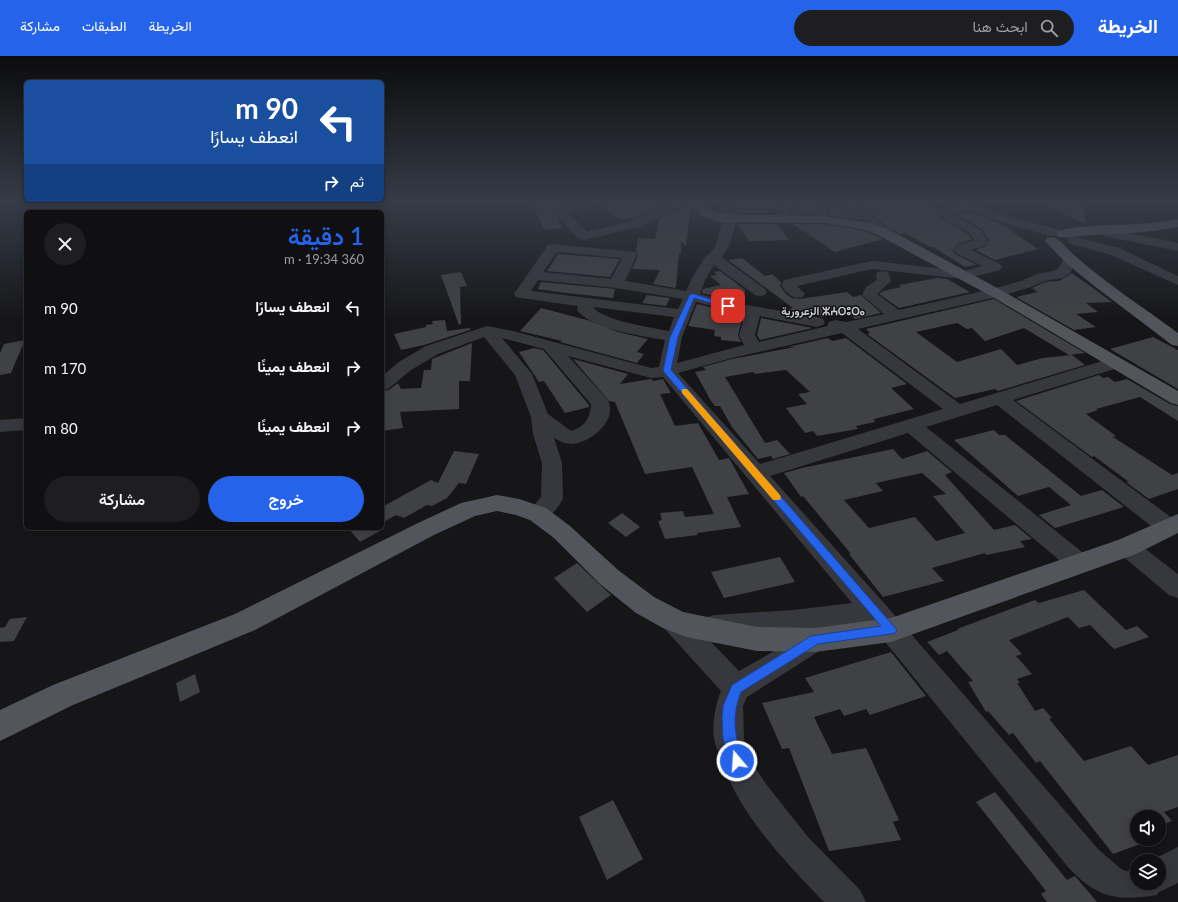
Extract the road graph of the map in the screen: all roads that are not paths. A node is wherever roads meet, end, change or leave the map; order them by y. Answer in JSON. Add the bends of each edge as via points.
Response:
{"nodes":[{"id":1,"x":724,"y":241,"type":"edge"},
{"id":2,"x":900,"y":241,"type":"edge"},
{"id":3,"x":981,"y":241,"type":"edge"},
{"id":4,"x":1060,"y":241,"type":"edge"},
{"id":5,"x":1072,"y":241,"type":"edge"},
{"id":6,"x":1154,"y":241,"type":"edge"},
{"id":7,"x":1064,"y":243,"type":"junction"},
{"id":8,"x":1178,"y":247,"type":"edge"},
{"id":9,"x":712,"y":257,"type":"junction"},
{"id":10,"x":930,"y":258,"type":"junction"},
{"id":11,"x":892,"y":270,"type":"junction"},
{"id":12,"x":534,"y":275,"type":"junction"},
{"id":13,"x":964,"y":275,"type":"junction"},
{"id":14,"x":1178,"y":281,"type":"edge"},
{"id":15,"x":616,"y":284,"type":"junction"},
{"id":16,"x":760,"y":292,"type":"dead end"},
{"id":17,"x":996,"y":293,"type":"junction"},
{"id":18,"x":692,"y":296,"type":"junction"},
{"id":19,"x":587,"y":301,"type":"junction"},
{"id":20,"x":754,"y":311,"type":"junction"},
{"id":21,"x":684,"y":314,"type":"junction"},
{"id":22,"x":895,"y":315,"type":"junction"},
{"id":23,"x":817,"y":322,"type":"junction"},
{"id":24,"x":845,"y":327,"type":"junction"},
{"id":25,"x":487,"y":331,"type":"junction"},
{"id":26,"x":674,"y":337,"type":"junction"},
{"id":27,"x":1178,"y":341,"type":"edge"},
{"id":28,"x":550,"y":346,"type":"junction"},
{"id":29,"x":754,"y":348,"type":"junction"},
{"id":30,"x":1115,"y":363,"type":"junction"},
{"id":31,"x":667,"y":371,"type":"junction"},
{"id":32,"x":384,"y":383,"type":"edge"},
{"id":33,"x":999,"y":398,"type":"junction"},
{"id":34,"x":1178,"y":399,"type":"edge"},
{"id":35,"x":957,"y":411,"type":"junction"},
{"id":36,"x":540,"y":417,"type":"junction"},
{"id":37,"x":911,"y":425,"type":"junction"},
{"id":38,"x":756,"y":473,"type":"junction"},
{"id":39,"x":538,"y":514,"type":"junction"},
{"id":40,"x":1173,"y":525,"type":"edge"},
{"id":41,"x":1128,"y":547,"type":"junction"},
{"id":42,"x":1079,"y":563,"type":"junction"},
{"id":43,"x":1178,"y":588,"type":"edge"},
{"id":44,"x":883,"y":620,"type":"junction"},
{"id":45,"x":685,"y":623,"type":"junction"},
{"id":46,"x":815,"y":640,"type":"junction"},
{"id":47,"x":736,"y":688,"type":"junction"},
{"id":48,"x":0,"y":726,"type":"edge"},
{"id":49,"x":1178,"y":864,"type":"edge"},
{"id":50,"x":1166,"y":871,"type":"edge"},
{"id":51,"x":1130,"y":888,"type":"edge"},
{"id":52,"x":848,"y":902,"type":"edge"}],
"edges":[{"from":1,"to":9,"type":"street","via":[[721,250]]},
{"from":2,"to":10,"type":"main road"},
{"from":3,"to":13,"type":"street","via":[[961,250],[995,267]]},
{"from":4,"to":7,"type":"street"},
{"from":5,"to":7,"type":"main road"},
{"from":6,"to":8,"type":"street"},
{"from":7,"to":14,"type":"street","via":[[1105,248]]},
{"from":7,"to":17,"type":"street","via":[[1065,270],[1057,275],[1042,277]]},
{"from":7,"to":27,"type":"main road","via":[[1098,282]]},
{"from":9,"to":16,"type":"street"},
{"from":9,"to":18,"type":"street"},
{"from":10,"to":11,"type":"street"},
{"from":10,"to":13,"type":"main road"},
{"from":11,"to":13,"type":"street"},
{"from":11,"to":22,"type":"street","via":[[884,281],[871,290],[870,295]]},
{"from":11,"to":23,"type":"street","via":[[794,295],[792,299]]},
{"from":12,"to":15,"type":"street"},
{"from":12,"to":15,"type":"street","via":[[552,248],[632,249]]},
{"from":12,"to":19,"type":"street","via":[[521,294]]},
{"from":13,"to":17,"type":"main road"},
{"from":15,"to":18,"type":"street"},
{"from":17,"to":22,"type":"street"},
{"from":17,"to":30,"type":"main road"},
{"from":18,"to":20,"type":"street"},
{"from":18,"to":21,"type":"street"},
{"from":19,"to":21,"type":"street"},
{"from":19,"to":26,"type":"street","via":[[585,310],[588,313],[610,323]]},
{"from":20,"to":23,"type":"street"},
{"from":20,"to":29,"type":"street","via":[[747,335]]},
{"from":21,"to":26,"type":"street"},
{"from":22,"to":24,"type":"street"},
{"from":23,"to":24,"type":"street"},
{"from":24,"to":29,"type":"street"},
{"from":24,"to":35,"type":"street"},
{"from":25,"to":28,"type":"street"},
{"from":25,"to":32,"type":"street","via":[[432,350],[405,366]]},
{"from":25,"to":36,"type":"street","via":[[523,374]]},
{"from":26,"to":31,"type":"street"},
{"from":28,"to":31,"type":"street","via":[[651,373]]},
{"from":28,"to":36,"type":"street","via":[[600,403],[600,415],[584,433],[573,438],[563,435]]},
{"from":29,"to":31,"type":"street"},
{"from":30,"to":33,"type":"street"},
{"from":30,"to":34,"type":"main road"},
{"from":31,"to":38,"type":"street"},
{"from":33,"to":35,"type":"street"},
{"from":33,"to":40,"type":"street"},
{"from":35,"to":37,"type":"street"},
{"from":36,"to":39,"type":"street","via":[[552,463],[552,499]]},
{"from":37,"to":38,"type":"street"},
{"from":37,"to":42,"type":"street"},
{"from":38,"to":44,"type":"street"},
{"from":39,"to":45,"type":"main road","via":[[562,532],[608,577],[645,604]]},
{"from":39,"to":48,"type":"main road","via":[[497,503],[468,510],[245,622],[63,695]]},
{"from":40,"to":41,"type":"main road"},
{"from":41,"to":42,"type":"main road"},
{"from":41,"to":43,"type":"street"},
{"from":42,"to":44,"type":"main road"},
{"from":44,"to":45,"type":"street"},
{"from":44,"to":46,"type":"main road"},
{"from":44,"to":51,"type":"street","via":[[1075,848],[1112,884]]},
{"from":45,"to":46,"type":"main road","via":[[757,639]]},
{"from":45,"to":47,"type":"street"},
{"from":46,"to":47,"type":"street"},
{"from":47,"to":52,"type":"street","via":[[729,706],[729,739],[740,772],[754,795],[796,849]]},
{"from":49,"to":50,"type":"street"}]}
